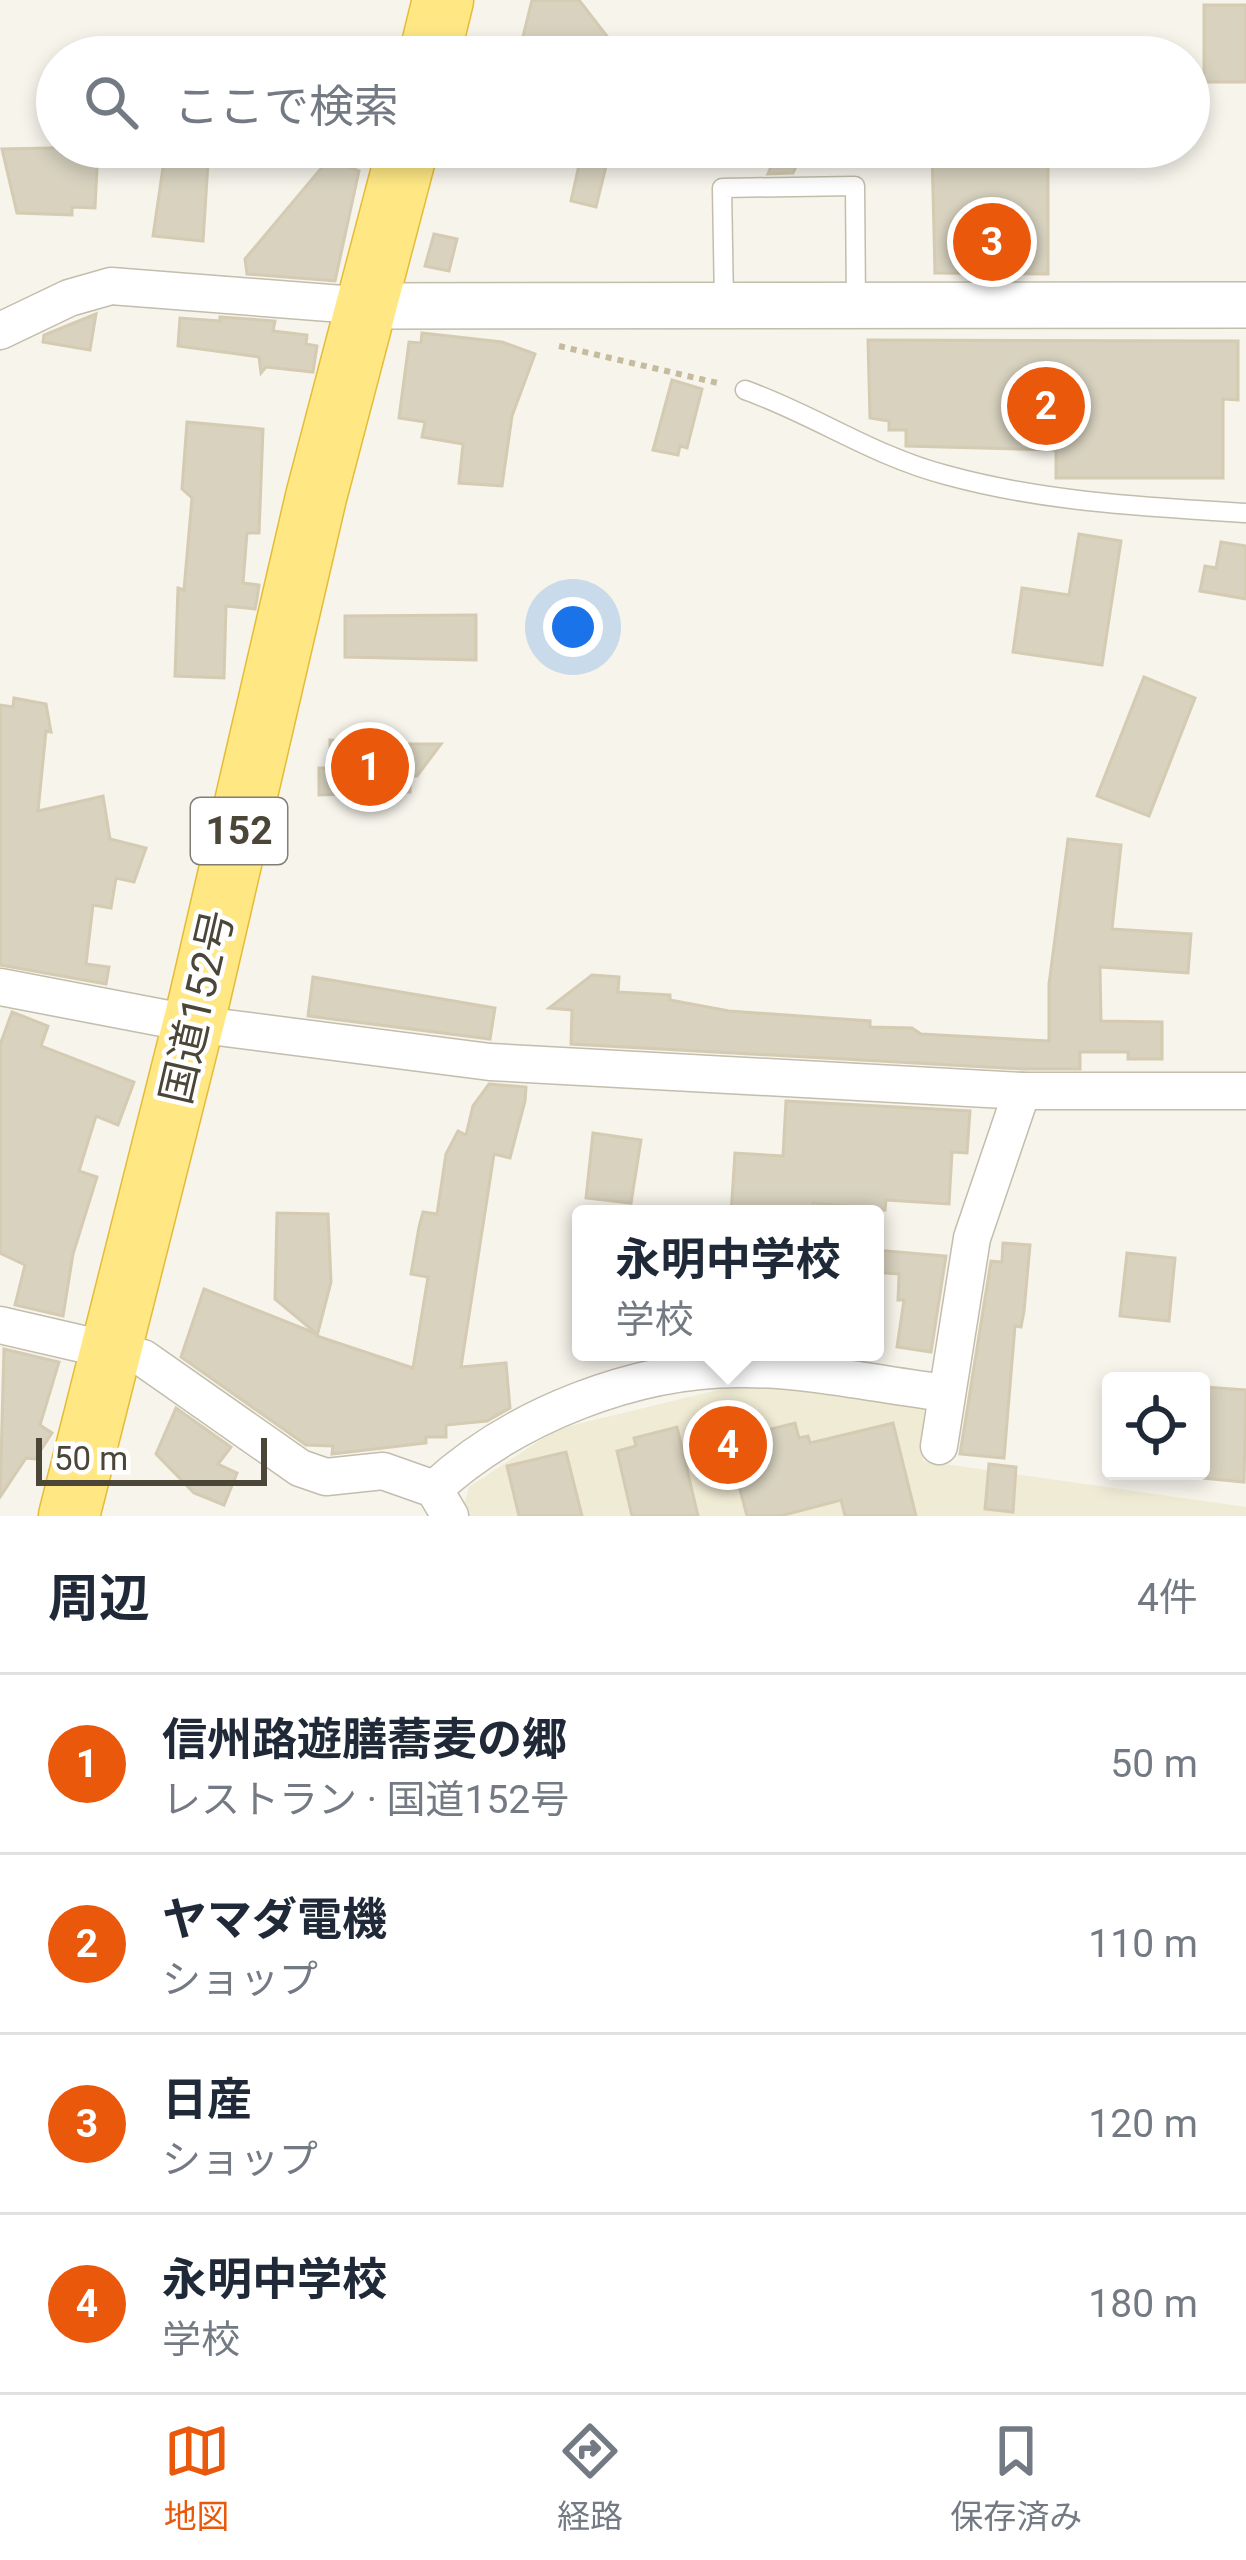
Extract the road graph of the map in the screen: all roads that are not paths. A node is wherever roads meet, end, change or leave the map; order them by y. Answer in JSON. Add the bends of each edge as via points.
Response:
{"nodes":[{"id":1,"x":443,"y":0,"type":"edge"},
{"id":2,"x":434,"y":36,"type":"edge"},
{"id":3,"x":403,"y":168,"type":"edge"},
{"id":4,"x":724,"y":303,"type":"junction"},
{"id":5,"x":856,"y":304,"type":"junction"},
{"id":6,"x":1246,"y":305,"type":"edge"},
{"id":7,"x":368,"y":306,"type":"junction"},
{"id":8,"x":0,"y":332,"type":"edge"},
{"id":9,"x":746,"y":390,"type":"road end"},
{"id":10,"x":1246,"y":513,"type":"edge"},
{"id":11,"x":0,"y":987,"type":"edge"},
{"id":12,"x":194,"y":1024,"type":"junction"},
{"id":13,"x":1022,"y":1090,"type":"junction"},
{"id":14,"x":1246,"y":1091,"type":"edge"},
{"id":15,"x":0,"y":1325,"type":"edge"},
{"id":16,"x":116,"y":1347,"type":"junction"},
{"id":17,"x":946,"y":1394,"type":"junction"},
{"id":18,"x":939,"y":1446,"type":"dead end"},
{"id":19,"x":442,"y":1502,"type":"edge"},
{"id":20,"x":69,"y":1516,"type":"edge"}],
"edges":[{"from":1,"to":2,"type":"highway"},
{"from":3,"to":7,"type":"highway","name":"国道152号","number":"152"},
{"from":4,"to":5,"type":"street"},
{"from":4,"to":5,"type":"lane","via":[[722,188],[855,186]]},
{"from":4,"to":7,"type":"street"},
{"from":5,"to":6,"type":"street"},
{"from":7,"to":8,"type":"street","via":[[111,286]]},
{"from":7,"to":12,"type":"highway","name":"国道152号","number":"152"},
{"from":9,"to":10,"type":"lane","via":[[944,475],[1080,502]]},
{"from":11,"to":12,"type":"street"},
{"from":12,"to":13,"type":"street","via":[[490,1062]]},
{"from":12,"to":16,"type":"highway","name":"国道152号","number":"152"},
{"from":13,"to":14,"type":"street"},
{"from":13,"to":17,"type":"street","via":[[972,1238]]},
{"from":15,"to":16,"type":"street"},
{"from":16,"to":19,"type":"street","via":[[300,1468],[326,1477],[383,1471]]},
{"from":16,"to":20,"type":"highway","name":"国道152号","number":"152"},
{"from":17,"to":18,"type":"street"},
{"from":17,"to":19,"type":"street","via":[[748,1368],[701,1370],[554,1410]]}]}
